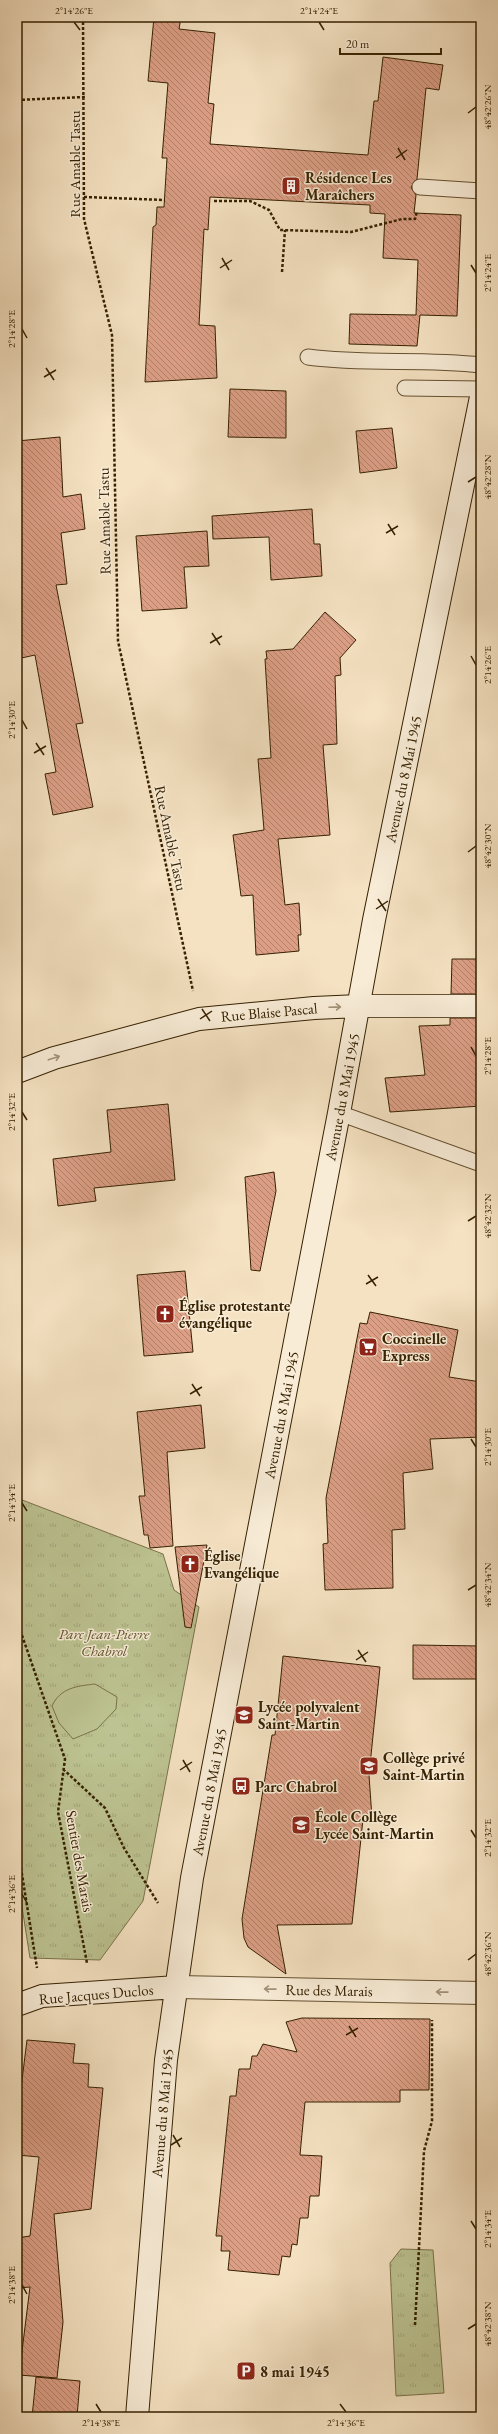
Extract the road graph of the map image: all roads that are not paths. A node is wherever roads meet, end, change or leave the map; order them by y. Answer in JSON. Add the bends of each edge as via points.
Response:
{"nodes":[{"id":1,"x":420,"y":187,"type":"dead end"},
{"id":2,"x":481,"y":191,"type":"edge"},
{"id":3,"x":308,"y":358,"type":"dead end"},
{"id":4,"x":481,"y":365,"type":"edge"},
{"id":5,"x":405,"y":388,"type":"dead end"},
{"id":6,"x":481,"y":389,"type":"edge"},
{"id":7,"x":481,"y":397,"type":"edge"},
{"id":8,"x":360,"y":1006,"type":"junction"},
{"id":9,"x":481,"y":1006,"type":"edge"},
{"id":10,"x":17,"y":1072,"type":"edge"},
{"id":11,"x":339,"y":1113,"type":"junction"},
{"id":12,"x":481,"y":1164,"type":"edge"},
{"id":13,"x":177,"y":1987,"type":"junction"},
{"id":14,"x":481,"y":1993,"type":"edge"},
{"id":15,"x":17,"y":2005,"type":"edge"},
{"id":16,"x":137,"y":2417,"type":"edge"}],
"edges":[{"from":1,"to":2,"type":"lane"},
{"from":3,"to":4,"type":"lane","via":[[335,361],[448,361]]},
{"from":5,"to":6,"type":"lane"},
{"from":7,"to":8,"type":"main road","name":"Avenue du 8 Mai 1945","via":[[374,920]]},
{"from":8,"to":9,"type":"main road","name":"Rue Blaise Pascal"},
{"from":10,"to":8,"type":"main road","name":"Rue Blaise Pascal","one_way":true,"via":[[54,1058],[198,1019]]},
{"from":8,"to":11,"type":"main road","name":"Avenue du 8 Mai 1945"},
{"from":11,"to":12,"type":"lane"},
{"from":11,"to":13,"type":"main road","name":"Avenue du 8 Mai 1945","via":[[185,1921]]},
{"from":14,"to":13,"type":"main road","name":"Rue des Marais","one_way":true},
{"from":13,"to":15,"type":"main road","name":"Rue Jacques Duclos","via":[[42,1996]]},
{"from":13,"to":16,"type":"main road","name":"Avenue du 8 Mai 1945","via":[[166,2060]]}]}
